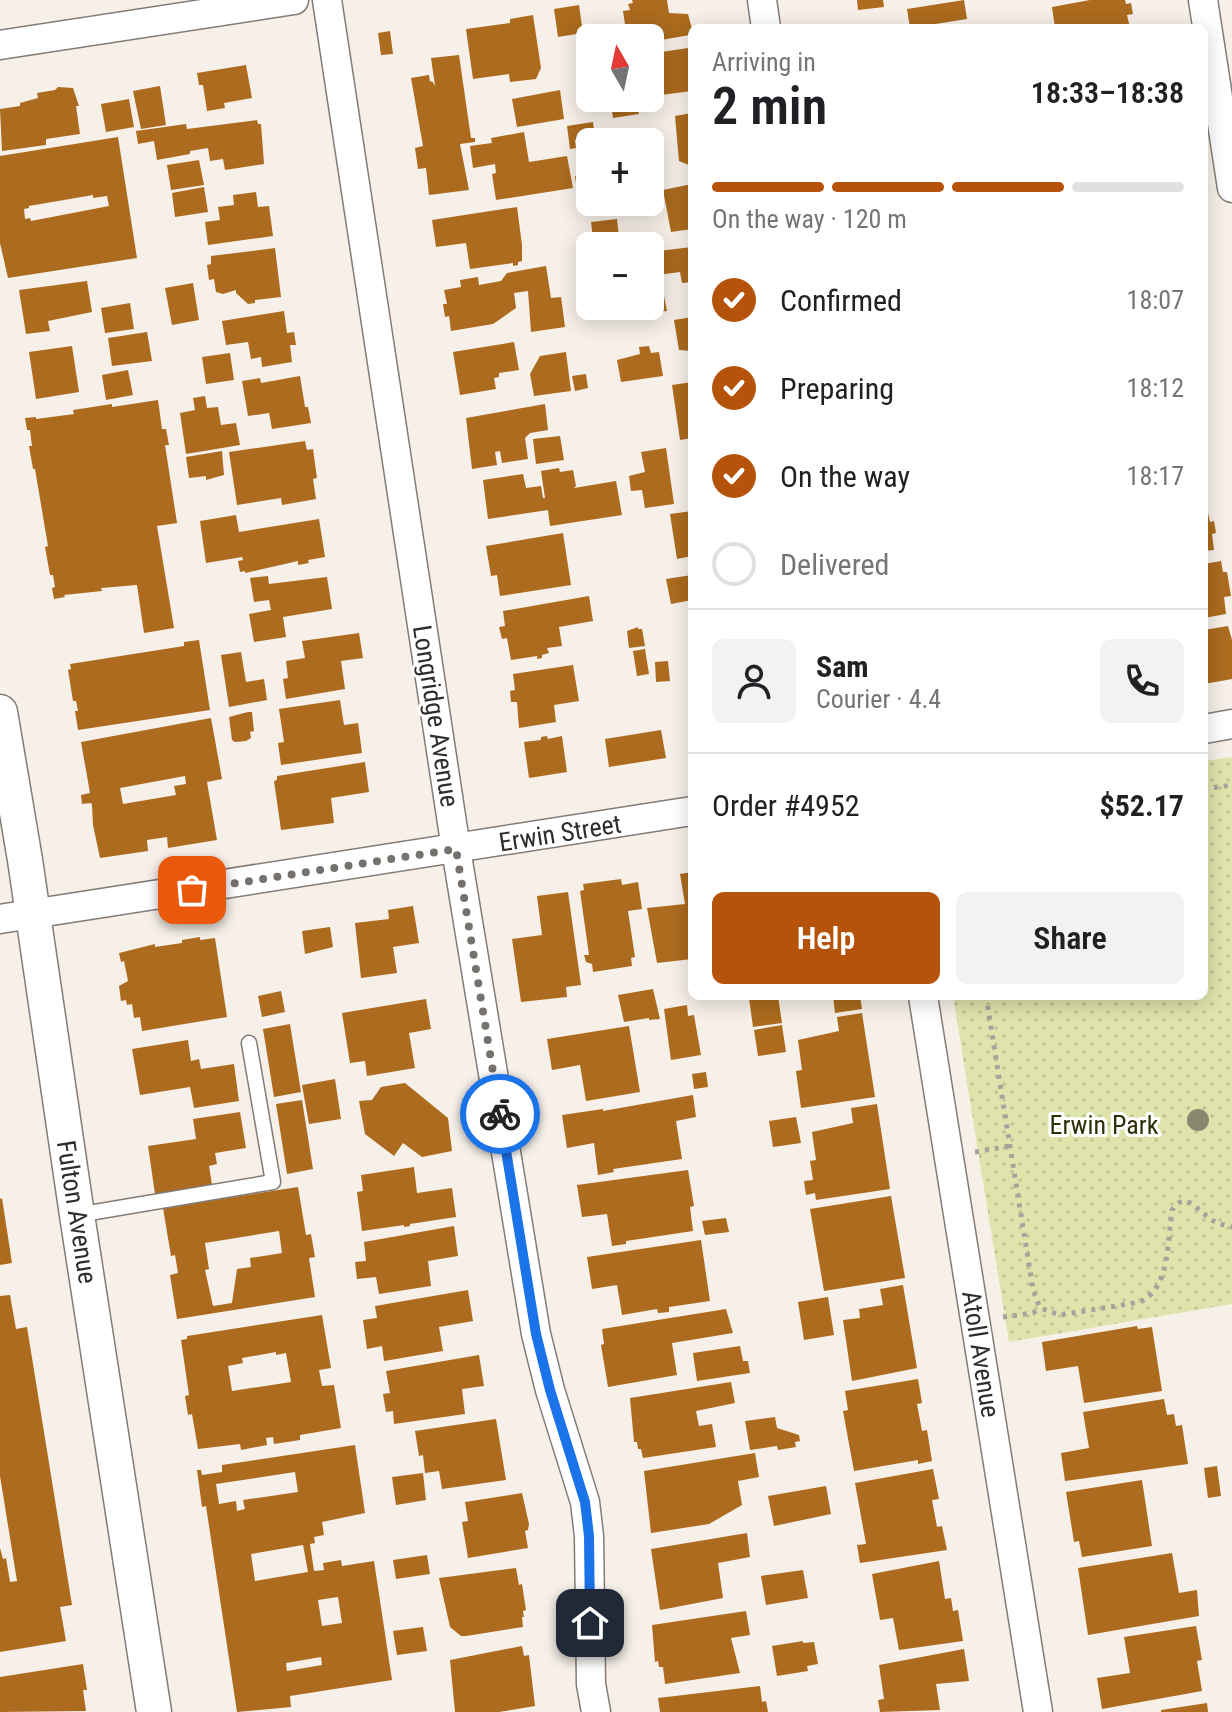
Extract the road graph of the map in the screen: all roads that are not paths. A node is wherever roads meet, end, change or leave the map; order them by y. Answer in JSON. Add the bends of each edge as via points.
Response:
{"nodes":[{"id":1,"x":294,"y":0,"type":"edge"},
{"id":2,"x":327,"y":0,"type":"edge"},
{"id":3,"x":762,"y":0,"type":"edge"},
{"id":4,"x":1203,"y":0,"type":"edge"},
{"id":5,"x":765,"y":24,"type":"edge"},
{"id":6,"x":1207,"y":24,"type":"edge"},
{"id":7,"x":1208,"y":32,"type":"edge"},
{"id":8,"x":0,"y":45,"type":"edge"},
{"id":9,"x":1232,"y":188,"type":"edge"},
{"id":10,"x":1232,"y":724,"type":"edge"},
{"id":11,"x":1,"y":725,"type":"edge"},
{"id":12,"x":1208,"y":728,"type":"edge"},
{"id":13,"x":688,"y":812,"type":"edge"},
{"id":14,"x":456,"y":849,"type":"junction"},
{"id":15,"x":33,"y":914,"type":"junction"},
{"id":16,"x":0,"y":919,"type":"edge"},
{"id":17,"x":924,"y":1000,"type":"edge"},
{"id":18,"x":249,"y":1043,"type":"dead end"},
{"id":19,"x":77,"y":1215,"type":"junction"},
{"id":20,"x":154,"y":1712,"type":"edge"},
{"id":21,"x":596,"y":1712,"type":"edge"},
{"id":22,"x":1038,"y":1712,"type":"edge"}],
"edges":[{"from":1,"to":8,"type":"street"},
{"from":2,"to":14,"type":"street","name":"Longridge Avenue"},
{"from":3,"to":5,"type":"street"},
{"from":4,"to":6,"type":"street"},
{"from":7,"to":9,"type":"street"},
{"from":10,"to":12,"type":"street"},
{"from":11,"to":15,"type":"street","name":"Fulton Avenue"},
{"from":13,"to":14,"type":"street","name":"Erwin Street"},
{"from":14,"to":15,"type":"street","name":"Erwin Street"},
{"from":14,"to":21,"type":"street","name":"Longridge Avenue","via":[[536,1334],[585,1502]]},
{"from":15,"to":16,"type":"street","name":"Erwin Street"},
{"from":15,"to":19,"type":"street","name":"Fulton Avenue"},
{"from":17,"to":22,"type":"street","name":"Atoll Avenue"},
{"from":18,"to":19,"type":"lane","via":[[273,1182]]},
{"from":19,"to":20,"type":"street","name":"Fulton Avenue"}]}
